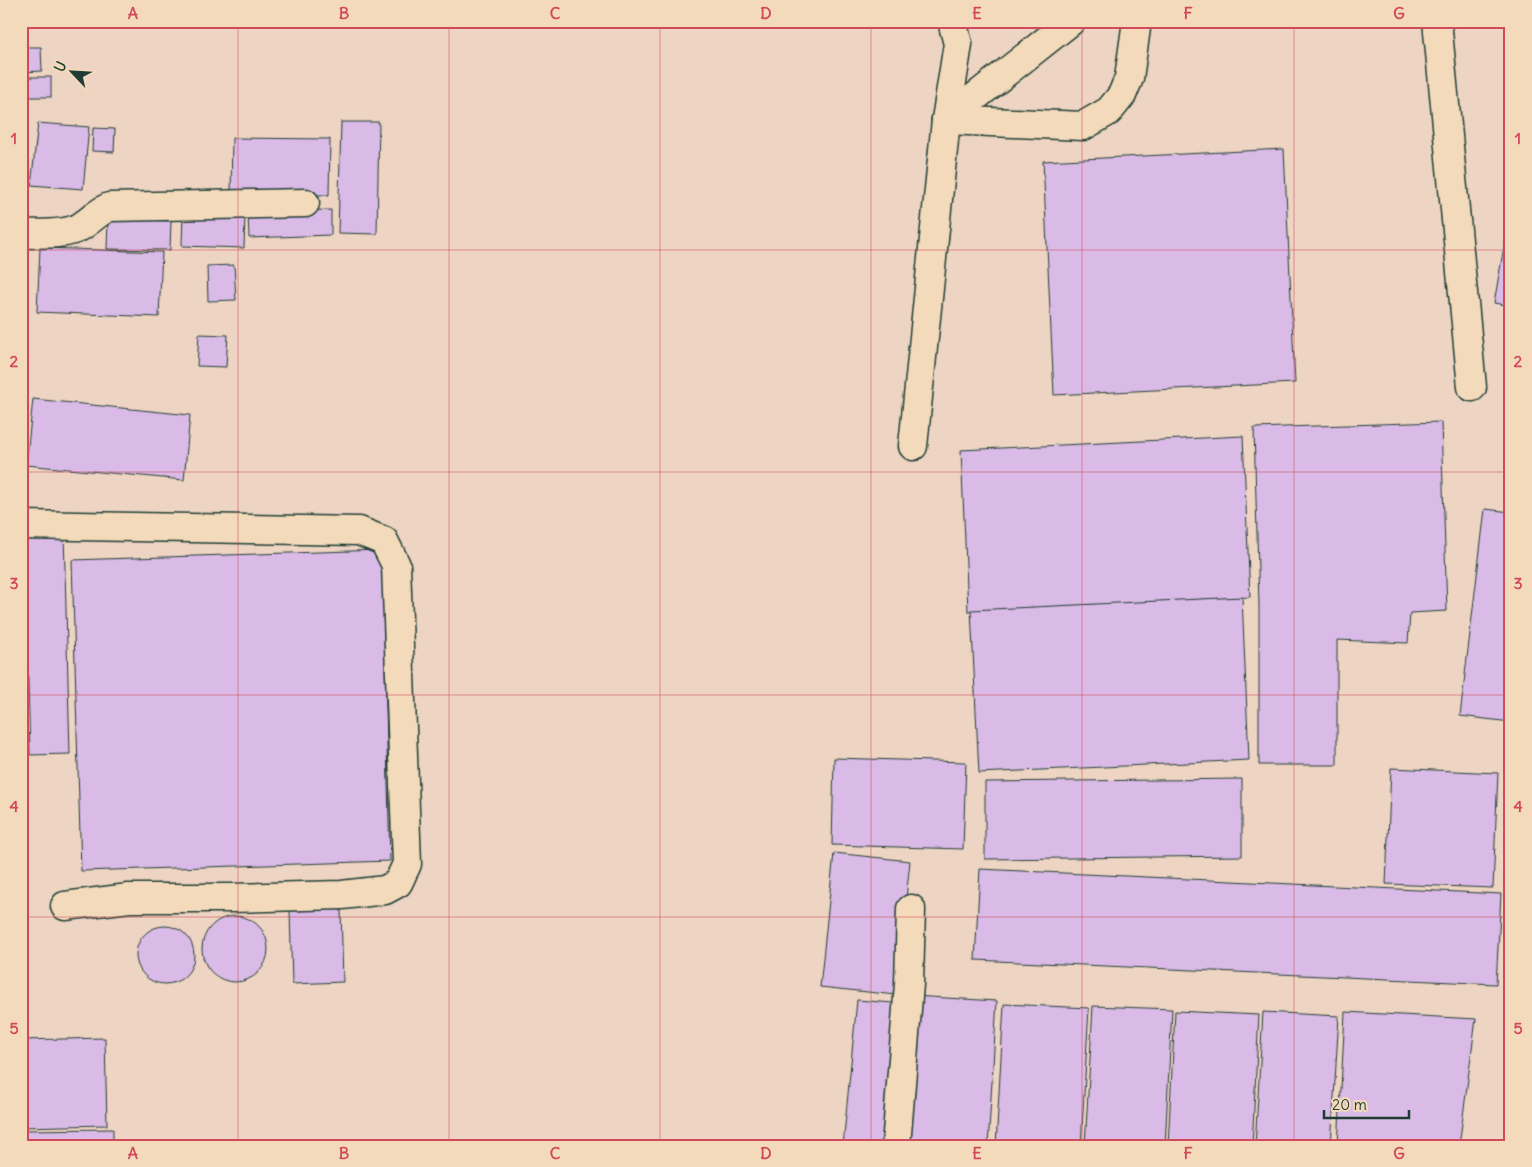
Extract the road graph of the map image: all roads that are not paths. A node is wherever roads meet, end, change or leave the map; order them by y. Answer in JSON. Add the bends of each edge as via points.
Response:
{"nodes":[{"id":1,"x":952,"y":21,"type":"edge"},
{"id":2,"x":1071,"y":21,"type":"edge"},
{"id":3,"x":1137,"y":21,"type":"edge"},
{"id":4,"x":1437,"y":21,"type":"edge"},
{"id":5,"x":946,"y":120,"type":"junction"},
{"id":6,"x":305,"y":203,"type":"dead end"},
{"id":7,"x":21,"y":234,"type":"edge"},
{"id":8,"x":1472,"y":387,"type":"dead end"},
{"id":9,"x":913,"y":446,"type":"dead end"},
{"id":10,"x":21,"y":525,"type":"edge"},
{"id":11,"x":64,"y":906,"type":"dead end"},
{"id":12,"x":911,"y":909,"type":"dead end"},
{"id":13,"x":896,"y":1146,"type":"edge"}],
"edges":[{"from":1,"to":5,"type":"street","via":[[958,44]]},
{"from":2,"to":5,"type":"street"},
{"from":3,"to":5,"type":"street","via":[[1129,78],[1122,95],[1109,111],[1083,126]]},
{"from":4,"to":8,"type":"street"},
{"from":5,"to":9,"type":"street"},
{"from":6,"to":7,"type":"street","via":[[109,207],[79,228],[56,233]]},
{"from":10,"to":11,"type":"street","via":[[359,531],[384,541],[396,565],[407,864],[398,883],[385,890],[342,895],[129,898]]},
{"from":12,"to":13,"type":"street","via":[[909,984]]}]}
